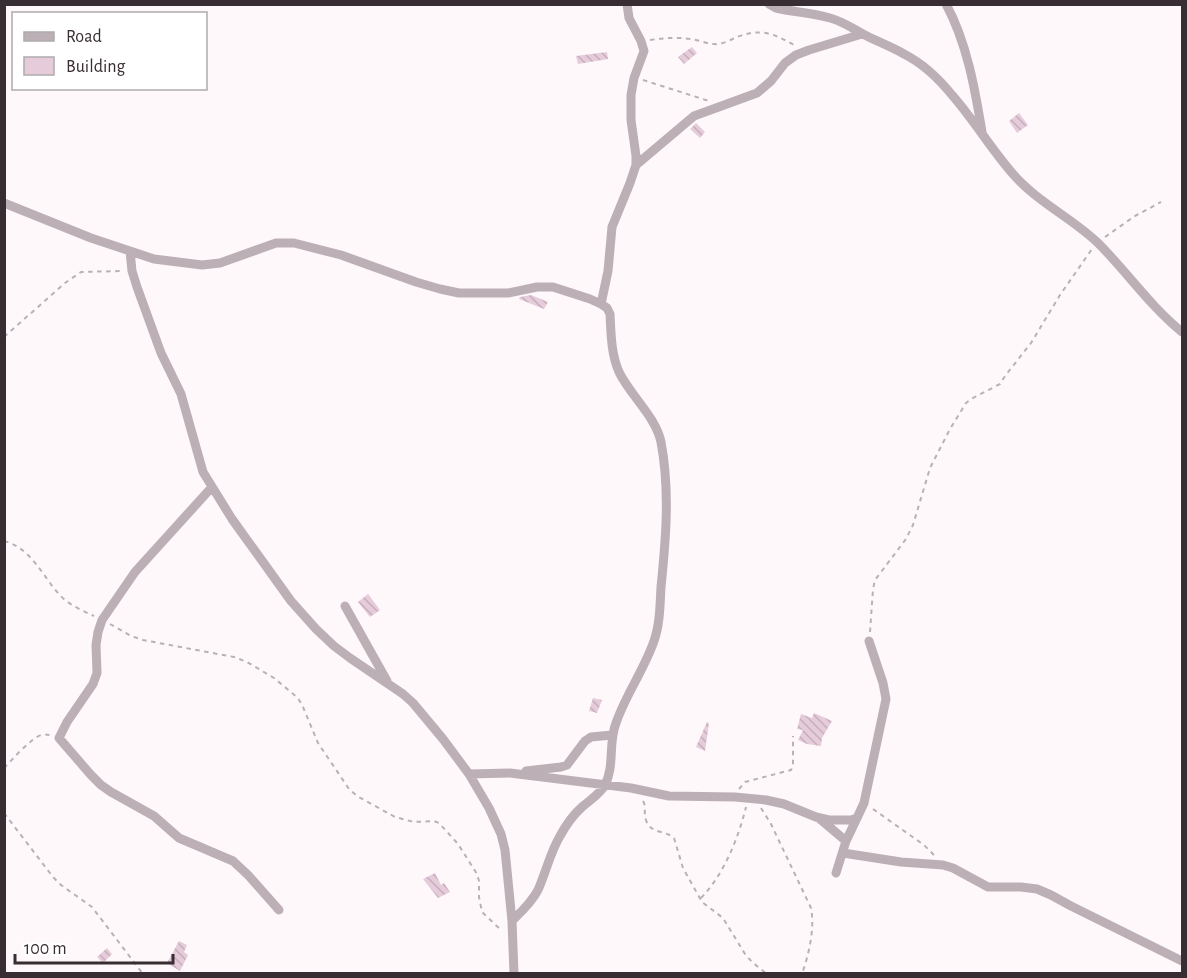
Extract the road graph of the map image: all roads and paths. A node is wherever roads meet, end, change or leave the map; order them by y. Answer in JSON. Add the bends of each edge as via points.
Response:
{"nodes":[{"id":1,"x":627,"y":4,"type":"edge"},
{"id":2,"x":769,"y":4,"type":"edge"},
{"id":3,"x":946,"y":4,"type":"edge"},
{"id":4,"x":862,"y":34,"type":"junction"},
{"id":5,"x":641,"y":41,"type":"junction"},
{"id":6,"x":804,"y":52,"type":"junction"},
{"id":7,"x":634,"y":78,"type":"junction"},
{"id":8,"x":720,"y":106,"type":"junction"},
{"id":9,"x":982,"y":134,"type":"junction"},
{"id":10,"x":636,"y":165,"type":"junction"},
{"id":11,"x":1161,"y":202,"type":"dead end"},
{"id":12,"x":4,"y":203,"type":"edge"},
{"id":13,"x":1097,"y":243,"type":"junction"},
{"id":14,"x":130,"y":251,"type":"junction"},
{"id":15,"x":132,"y":271,"type":"junction"},
{"id":16,"x":601,"y":304,"type":"junction"},
{"id":17,"x":1182,"y":332,"type":"edge"},
{"id":18,"x":4,"y":337,"type":"edge"},
{"id":19,"x":212,"y":487,"type":"junction"},
{"id":20,"x":4,"y":542,"type":"edge"},
{"id":21,"x":345,"y":606,"type":"dead end"},
{"id":22,"x":102,"y":620,"type":"junction"},
{"id":23,"x":869,"y":641,"type":"joint"},
{"id":24,"x":390,"y":685,"type":"junction"},
{"id":25,"x":612,"y":735,"type":"junction"},
{"id":26,"x":793,"y":736,"type":"dead end"},
{"id":27,"x":59,"y":738,"type":"junction"},
{"id":28,"x":4,"y":768,"type":"edge"},
{"id":29,"x":510,"y":773,"type":"junction"},
{"id":30,"x":469,"y":774,"type":"junction"},
{"id":31,"x":605,"y":785,"type":"junction"},
{"id":32,"x":631,"y":788,"type":"junction"},
{"id":33,"x":735,"y":797,"type":"junction"},
{"id":34,"x":751,"y":799,"type":"junction"},
{"id":35,"x":864,"y":803,"type":"junction"},
{"id":36,"x":4,"y":813,"type":"edge"},
{"id":37,"x":816,"y":817,"type":"junction"},
{"id":38,"x":857,"y":818,"type":"junction"},
{"id":39,"x":846,"y":841,"type":"junction"},
{"id":40,"x":843,"y":853,"type":"junction"},
{"id":41,"x":943,"y":865,"type":"junction"},
{"id":42,"x":836,"y":873,"type":"dead end"},
{"id":43,"x":700,"y":898,"type":"junction"},
{"id":44,"x":279,"y":910,"type":"dead end"},
{"id":45,"x":512,"y":921,"type":"junction"},
{"id":46,"x":512,"y":941,"type":"junction"},
{"id":47,"x":1182,"y":961,"type":"edge"},
{"id":48,"x":143,"y":974,"type":"edge"},
{"id":49,"x":514,"y":974,"type":"edge"},
{"id":50,"x":767,"y":974,"type":"edge"},
{"id":51,"x":802,"y":974,"type":"edge"}],
"edges":[{"from":1,"to":5,"type":"street","via":[[629,18]]},
{"from":2,"to":4,"type":"street","via":[[830,17]]},
{"from":3,"to":9,"type":"street","via":[[964,48]]},
{"from":4,"to":6,"type":"street"},
{"from":4,"to":9,"type":"street","via":[[906,55],[928,71],[953,95]]},
{"from":5,"to":6,"type":"path","via":[[670,37],[714,44],[750,32],[767,32]]},
{"from":5,"to":7,"type":"street","via":[[644,51]]},
{"from":6,"to":8,"type":"street","via":[[785,63],[757,93]]},
{"from":7,"to":8,"type":"path"},
{"from":7,"to":10,"type":"street","via":[[630,114]]},
{"from":8,"to":10,"type":"street","via":[[694,116]]},
{"from":9,"to":13,"type":"street","via":[[1025,186]]},
{"from":10,"to":16,"type":"street","via":[[612,226]]},
{"from":11,"to":13,"type":"path"},
{"from":12,"to":14,"type":"street"},
{"from":13,"to":17,"type":"street"},
{"from":13,"to":23,"type":"path","via":[[1000,384],[966,403],[950,429],[930,468],[906,540],[875,580]]},
{"from":14,"to":15,"type":"street"},
{"from":14,"to":16,"type":"street","via":[[154,259],[202,265],[220,263],[276,243],[294,243],[440,290],[500,294],[553,287]]},
{"from":15,"to":18,"type":"path","via":[[81,272]]},
{"from":15,"to":19,"type":"street","via":[[161,352],[181,394],[197,455]]},
{"from":16,"to":25,"type":"street","via":[[610,314],[619,371],[660,438],[667,508],[657,631]]},
{"from":19,"to":22,"type":"street","via":[[135,572]]},
{"from":19,"to":24,"type":"street","via":[[257,556],[316,629]]},
{"from":20,"to":22,"type":"path","via":[[24,551],[69,603]]},
{"from":21,"to":24,"type":"street"},
{"from":22,"to":27,"type":"street","via":[[93,684]]},
{"from":22,"to":46,"type":"path","via":[[143,640],[234,657],[274,678],[298,698],[318,743],[349,789],[395,817],[439,823],[477,874],[482,912]]},
{"from":23,"to":35,"type":"street","via":[[886,699]]},
{"from":24,"to":30,"type":"street","via":[[413,703]]},
{"from":25,"to":29,"type":"street","via":[[591,737],[567,765]]},
{"from":25,"to":31,"type":"street"},
{"from":26,"to":33,"type":"path","via":[[791,770],[745,782]]},
{"from":27,"to":28,"type":"path","via":[[39,736]]},
{"from":27,"to":44,"type":"street","via":[[101,785],[154,816],[179,838],[233,861]]},
{"from":29,"to":30,"type":"street"},
{"from":29,"to":31,"type":"street"},
{"from":30,"to":45,"type":"street","via":[[496,822],[503,843]]},
{"from":31,"to":32,"type":"street"},
{"from":31,"to":45,"type":"street","via":[[565,827],[538,890]]},
{"from":32,"to":33,"type":"street","via":[[669,796]]},
{"from":32,"to":43,"type":"path","via":[[644,802],[646,822],[651,828],[674,838],[683,868]]},
{"from":33,"to":34,"type":"street"},
{"from":34,"to":37,"type":"street","via":[[784,804]]},
{"from":34,"to":43,"type":"path","via":[[722,870]]},
{"from":34,"to":51,"type":"path","via":[[771,824],[811,908],[813,919]]},
{"from":35,"to":38,"type":"street"},
{"from":35,"to":41,"type":"path","via":[[924,844]]},
{"from":36,"to":48,"type":"path","via":[[53,877],[101,917]]},
{"from":37,"to":38,"type":"street"},
{"from":37,"to":39,"type":"street"},
{"from":38,"to":39,"type":"street"},
{"from":39,"to":40,"type":"street"},
{"from":40,"to":41,"type":"street"},
{"from":40,"to":42,"type":"street"},
{"from":41,"to":47,"type":"street","via":[[988,887],[1021,887],[1051,895]]},
{"from":43,"to":50,"type":"path","via":[[723,918],[745,954]]},
{"from":45,"to":46,"type":"street"},
{"from":46,"to":49,"type":"street"}]}
